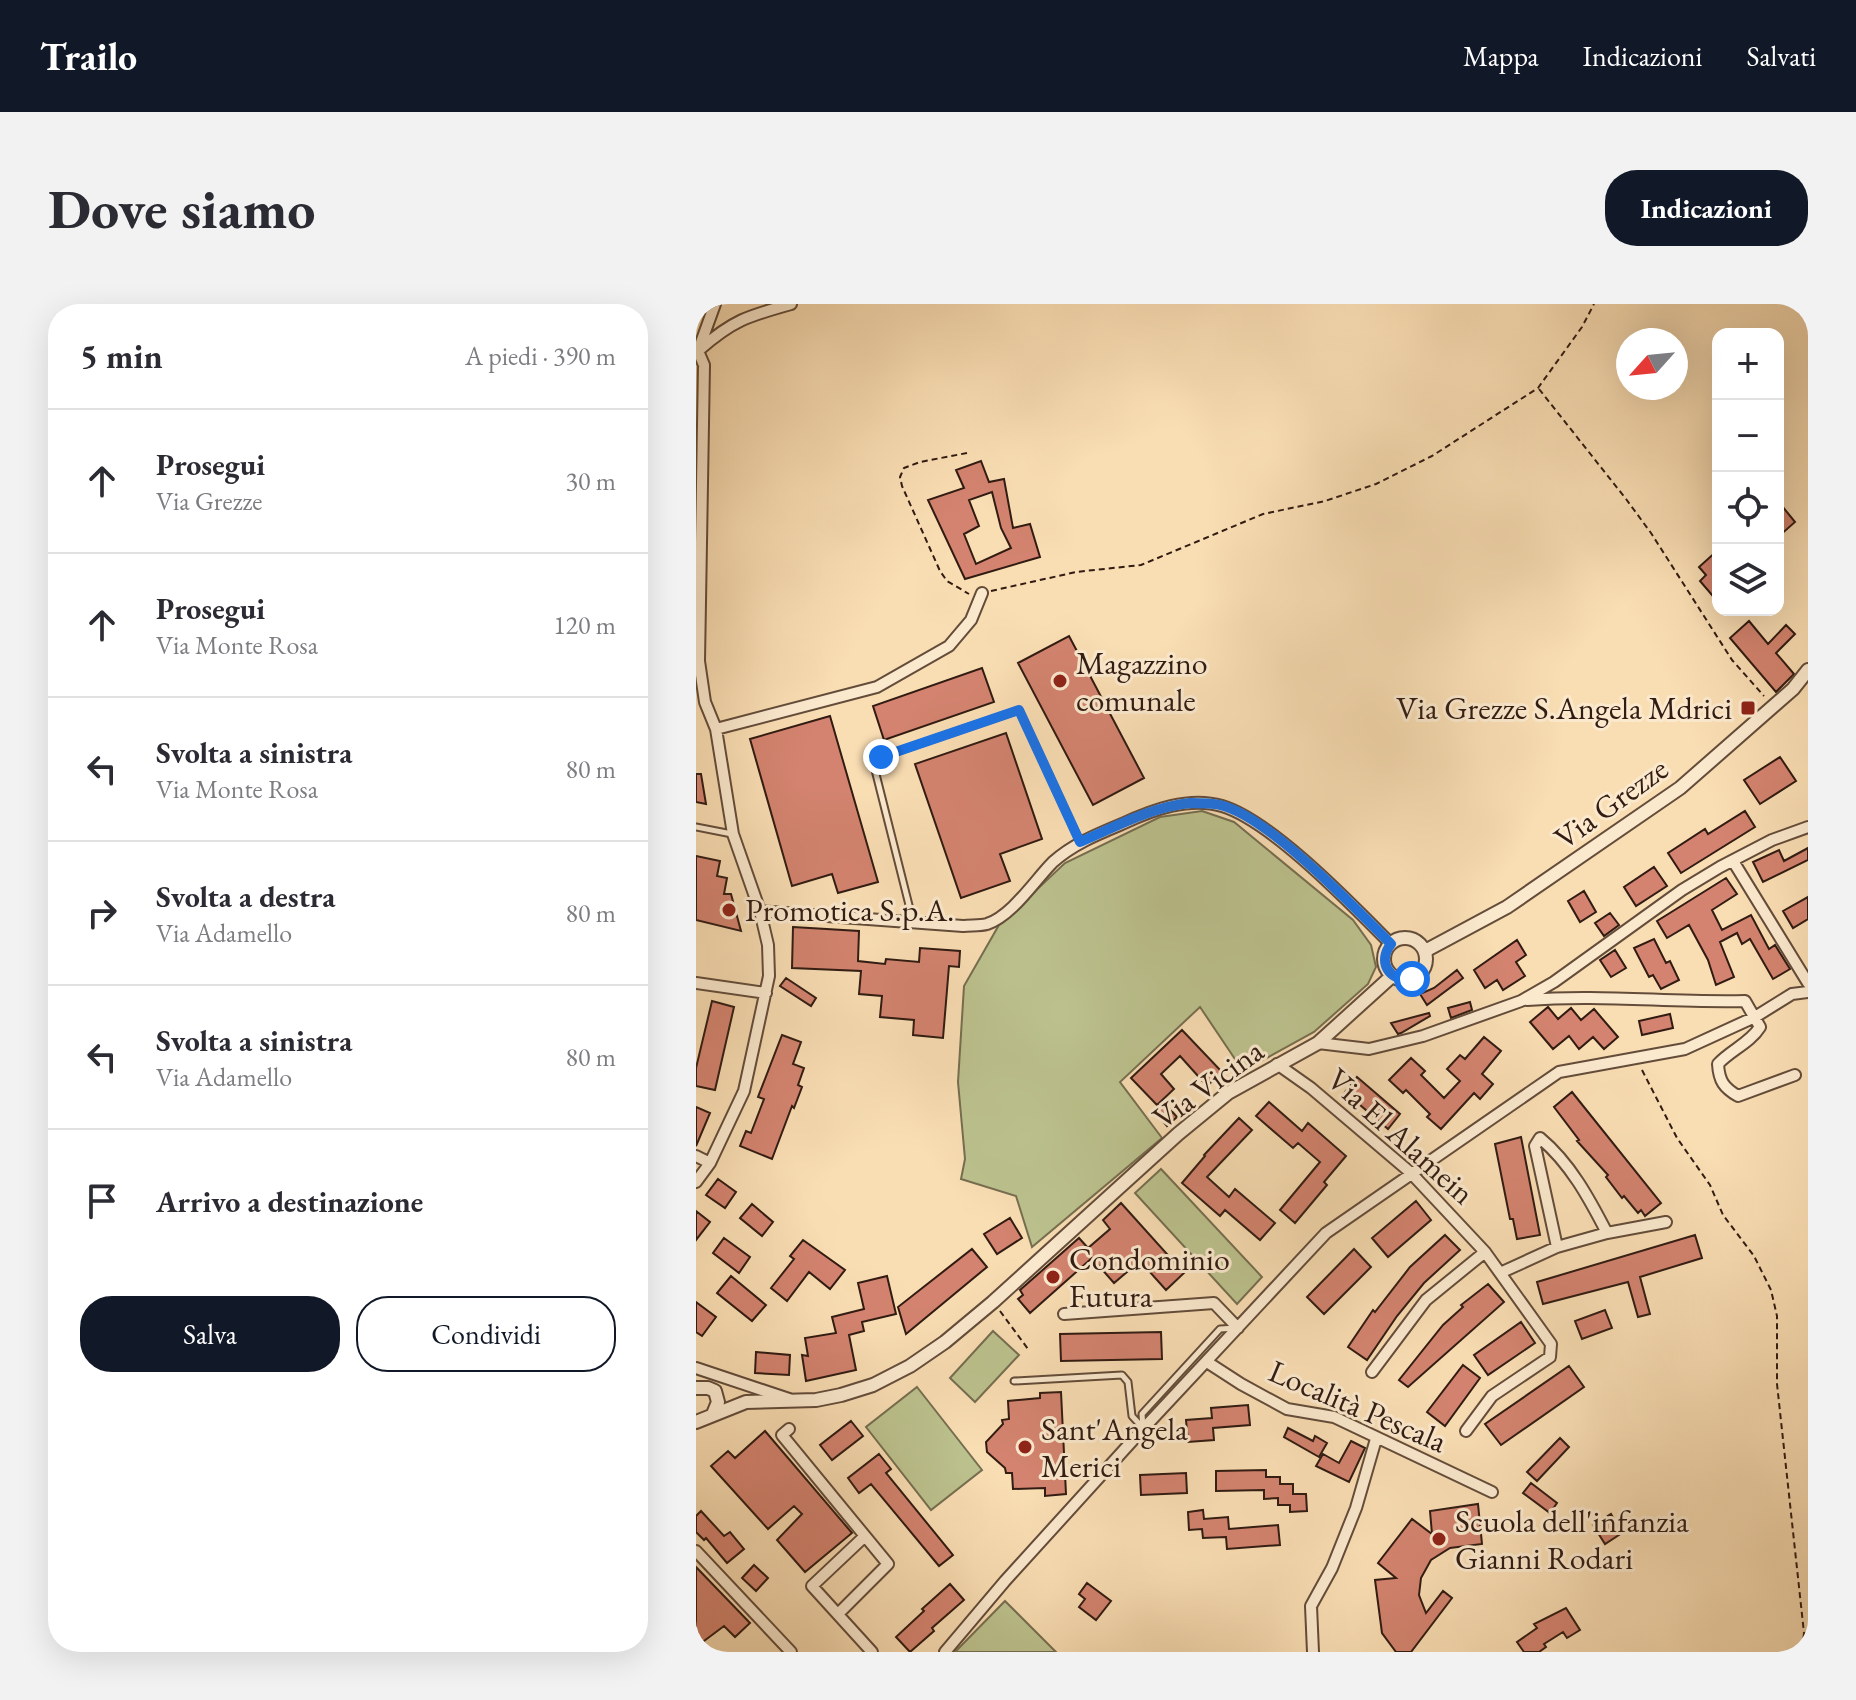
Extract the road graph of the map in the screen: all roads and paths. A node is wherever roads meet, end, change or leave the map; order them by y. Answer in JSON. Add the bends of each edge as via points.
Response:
{"nodes":[{"id":1,"x":715,"y":304,"type":"edge"},
{"id":2,"x":791,"y":304,"type":"edge"},
{"id":3,"x":1594,"y":304,"type":"edge"},
{"id":4,"x":697,"y":351,"type":"edge"},
{"id":5,"x":1538,"y":388,"type":"junction"},
{"id":6,"x":967,"y":453,"type":"dead end"},
{"id":7,"x":982,"y":593,"type":"junction"},
{"id":8,"x":1808,"y":670,"type":"edge"},
{"id":9,"x":1772,"y":707,"type":"junction"},
{"id":10,"x":716,"y":729,"type":"junction"},
{"id":11,"x":696,"y":827,"type":"edge"},
{"id":12,"x":1808,"y":827,"type":"edge"},
{"id":13,"x":733,"y":834,"type":"junction"},
{"id":14,"x":1080,"y":842,"type":"junction"},
{"id":15,"x":1733,"y":861,"type":"junction"},
{"id":16,"x":760,"y":911,"type":"junction"},
{"id":17,"x":913,"y":922,"type":"junction"},
{"id":18,"x":1391,"y":944,"type":"junction"},
{"id":19,"x":1425,"y":951,"type":"junction"},
{"id":20,"x":1392,"y":976,"type":"junction"},
{"id":21,"x":696,"y":983,"type":"edge"},
{"id":22,"x":1808,"y":983,"type":"edge"},
{"id":23,"x":1808,"y":992,"type":"edge"},
{"id":24,"x":766,"y":993,"type":"junction"},
{"id":25,"x":1521,"y":1001,"type":"junction"},
{"id":26,"x":1755,"y":1017,"type":"junction"},
{"id":27,"x":1318,"y":1043,"type":"junction"},
{"id":28,"x":1635,"y":1058,"type":"junction"},
{"id":29,"x":1277,"y":1064,"type":"junction"},
{"id":30,"x":1795,"y":1075,"type":"dead end"},
{"id":31,"x":696,"y":1156,"type":"edge"},
{"id":32,"x":710,"y":1163,"type":"junction"},
{"id":33,"x":1411,"y":1173,"type":"junction"},
{"id":34,"x":696,"y":1182,"type":"edge"},
{"id":35,"x":1666,"y":1222,"type":"dead end"},
{"id":36,"x":1607,"y":1233,"type":"junction"},
{"id":37,"x":1557,"y":1247,"type":"junction"},
{"id":38,"x":1485,"y":1252,"type":"junction"},
{"id":39,"x":1500,"y":1273,"type":"junction"},
{"id":40,"x":1000,"y":1311,"type":"dead end"},
{"id":41,"x":1064,"y":1314,"type":"dead end"},
{"id":42,"x":1238,"y":1328,"type":"junction"},
{"id":43,"x":1028,"y":1349,"type":"dead end"},
{"id":44,"x":1207,"y":1362,"type":"junction"},
{"id":45,"x":697,"y":1369,"type":"edge"},
{"id":46,"x":1372,"y":1372,"type":"dead end"},
{"id":47,"x":1014,"y":1381,"type":"dead end"},
{"id":48,"x":699,"y":1388,"type":"edge"},
{"id":49,"x":717,"y":1396,"type":"junction"},
{"id":50,"x":791,"y":1400,"type":"junction"},
{"id":51,"x":746,"y":1402,"type":"junction"},
{"id":52,"x":713,"y":1414,"type":"junction"},
{"id":53,"x":696,"y":1422,"type":"edge"},
{"id":54,"x":789,"y":1429,"type":"dead end"},
{"id":55,"x":1143,"y":1429,"type":"junction"},
{"id":56,"x":1466,"y":1431,"type":"dead end"},
{"id":57,"x":1376,"y":1439,"type":"junction"},
{"id":58,"x":1492,"y":1492,"type":"dead end"},
{"id":59,"x":865,"y":1536,"type":"junction"},
{"id":60,"x":696,"y":1551,"type":"edge"},
{"id":61,"x":839,"y":1613,"type":"junction"},
{"id":62,"x":791,"y":1652,"type":"edge"},
{"id":63,"x":872,"y":1652,"type":"edge"},
{"id":64,"x":945,"y":1652,"type":"edge"},
{"id":65,"x":1313,"y":1652,"type":"edge"},
{"id":66,"x":1802,"y":1652,"type":"edge"}],
"edges":[{"from":1,"to":4,"type":"street"},
{"from":2,"to":4,"type":"street","via":[[726,326]]},
{"from":3,"to":5,"type":"path"},
{"from":4,"to":10,"type":"street","via":[[704,365],[699,661],[705,702]]},
{"from":5,"to":7,"type":"path","via":[[1432,456],[1376,484],[1263,514],[1141,565],[1076,572]]},
{"from":5,"to":9,"type":"path","via":[[1626,499],[1732,660]]},
{"from":6,"to":7,"type":"path","via":[[920,462],[904,468],[900,477],[947,581],[969,594]]},
{"from":7,"to":10,"type":"street","via":[[971,620],[949,646],[877,687]]},
{"from":8,"to":9,"type":"street","name":"Via Grezze"},
{"from":9,"to":19,"type":"street","name":"Via Grezze","via":[[1680,788],[1507,907]]},
{"from":10,"to":13,"type":"street"},
{"from":11,"to":13,"type":"lane"},
{"from":12,"to":15,"type":"street"},
{"from":13,"to":16,"type":"street"},
{"from":14,"to":17,"type":"street","via":[[988,924]]},
{"from":14,"to":17,"type":"lane","via":[[1019,710],[881,757],[875,770]]},
{"from":14,"to":18,"type":"street","via":[[1162,808],[1221,805],[1278,839]]},
{"from":15,"to":22,"type":"street"},
{"from":15,"to":25,"type":"street"},
{"from":16,"to":17,"type":"street"},
{"from":16,"to":24,"type":"street","via":[[768,945]]},
{"from":18,"to":19,"type":"street","via":[[1409,938]]},
{"from":18,"to":20,"type":"street","via":[[1384,957]]},
{"from":19,"to":20,"type":"street","name":"Via Grezze","via":[[1426,965],[1418,976]]},
{"from":20,"to":27,"type":"street","name":"Via Grezze"},
{"from":21,"to":24,"type":"street"},
{"from":23,"to":26,"type":"street","via":[[1792,994]]},
{"from":24,"to":32,"type":"street","via":[[744,1091]]},
{"from":25,"to":26,"type":"street","via":[[1745,1001]]},
{"from":25,"to":27,"type":"street","via":[[1369,1049]]},
{"from":26,"to":28,"type":"street","via":[[1685,1049]]},
{"from":26,"to":30,"type":"street","via":[[1760,1027],[1754,1038],[1718,1064],[1726,1089],[1738,1096]]},
{"from":27,"to":29,"type":"street","name":"Via Vicina"},
{"from":28,"to":33,"type":"street","via":[[1559,1072]]},
{"from":28,"to":66,"type":"path","via":[[1677,1138],[1771,1290]]},
{"from":29,"to":33,"type":"street","name":"Via El Alamein"},
{"from":29,"to":50,"type":"street","name":"Via Vicina","via":[[1228,1093],[1178,1134],[945,1342],[873,1385],[816,1400]]},
{"from":31,"to":32,"type":"street"},
{"from":32,"to":34,"type":"street"},
{"from":33,"to":38,"type":"street","name":"Via El Alamein"},
{"from":33,"to":42,"type":"street","via":[[1326,1233]]},
{"from":35,"to":36,"type":"street"},
{"from":36,"to":37,"type":"street"},
{"from":36,"to":37,"type":"street","via":[[1589,1197],[1540,1138],[1535,1146]]},
{"from":37,"to":39,"type":"street"},
{"from":38,"to":39,"type":"street","name":"Via El Alamein"},
{"from":38,"to":46,"type":"street","via":[[1426,1300]]},
{"from":39,"to":56,"type":"street","name":"Via El Alamein","via":[[1552,1351],[1492,1396]]},
{"from":40,"to":43,"type":"path"},
{"from":41,"to":42,"type":"street","via":[[1214,1303]]},
{"from":42,"to":44,"type":"street"},
{"from":42,"to":55,"type":"lane","via":[[1220,1329],[1142,1414]]},
{"from":44,"to":55,"type":"street"},
{"from":44,"to":57,"type":"street","name":"Località Pescala","via":[[1287,1409],[1334,1417]]},
{"from":45,"to":48,"type":"street"},
{"from":45,"to":50,"type":"street"},
{"from":47,"to":55,"type":"lane","via":[[1122,1375],[1128,1382],[1132,1416]]},
{"from":48,"to":49,"type":"street"},
{"from":49,"to":51,"type":"street","name":"Via Vicina"},
{"from":49,"to":52,"type":"street"},
{"from":50,"to":51,"type":"street","name":"Via Vicina"},
{"from":51,"to":52,"type":"street","name":"Via Vicina"},
{"from":52,"to":53,"type":"street","name":"Via Vicina"},
{"from":54,"to":59,"type":"street","via":[[782,1435]]},
{"from":55,"to":64,"type":"street"},
{"from":57,"to":58,"type":"street","name":"Località Pescala"},
{"from":57,"to":65,"type":"street","via":[[1356,1508],[1311,1606]]},
{"from":59,"to":61,"type":"street","via":[[888,1564]]},
{"from":59,"to":61,"type":"street","via":[[812,1586]]},
{"from":60,"to":62,"type":"street"},
{"from":61,"to":63,"type":"street"}]}
